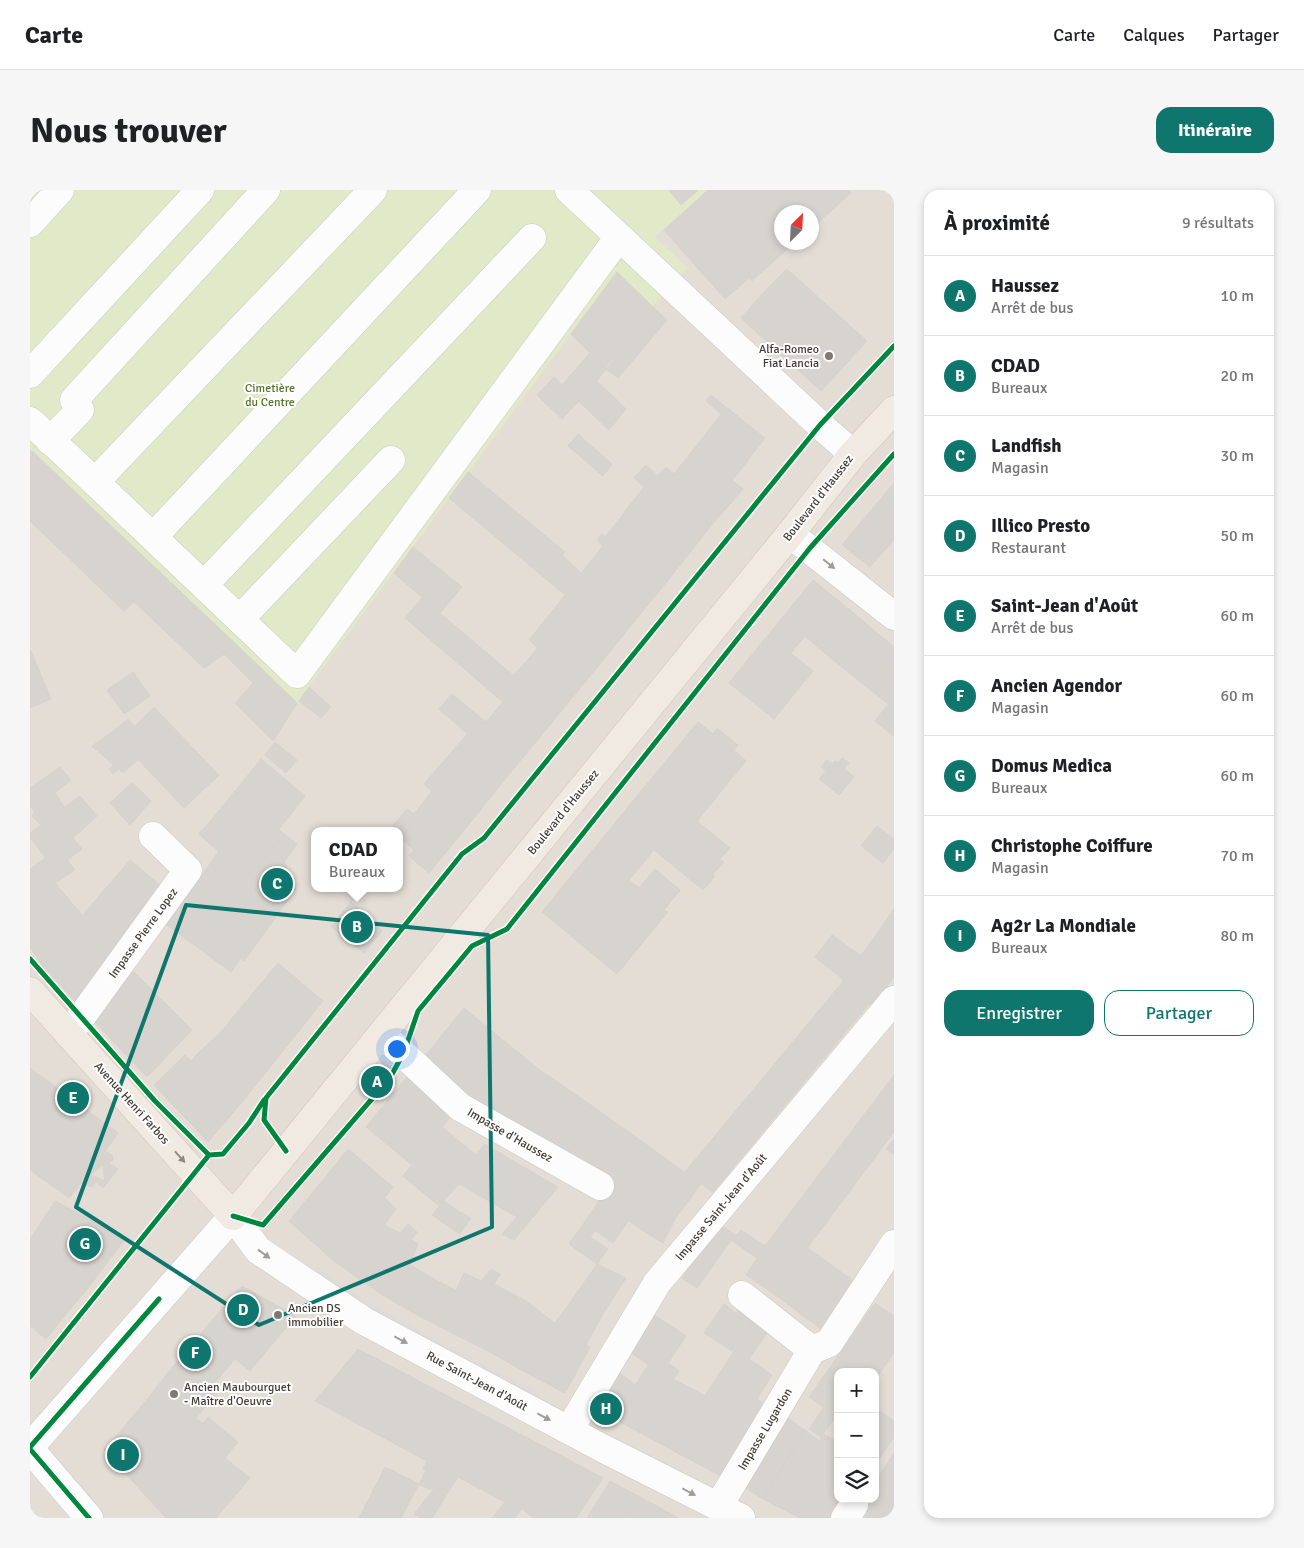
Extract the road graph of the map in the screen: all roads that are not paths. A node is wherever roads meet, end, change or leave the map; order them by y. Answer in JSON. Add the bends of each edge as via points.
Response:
{"nodes":[{"id":1,"x":60,"y":190,"type":"edge"},
{"id":2,"x":200,"y":190,"type":"edge"},
{"id":3,"x":266,"y":190,"type":"edge"},
{"id":4,"x":373,"y":190,"type":"edge"},
{"id":5,"x":477,"y":190,"type":"edge"},
{"id":6,"x":569,"y":190,"type":"edge"},
{"id":7,"x":30,"y":223,"type":"edge"},
{"id":8,"x":619,"y":236,"type":"junction"},
{"id":9,"x":532,"y":238,"type":"dead end"},
{"id":10,"x":30,"y":374,"type":"edge"},
{"id":11,"x":894,"y":410,"type":"edge"},
{"id":12,"x":30,"y":421,"type":"edge"},
{"id":13,"x":50,"y":440,"type":"junction"},
{"id":14,"x":853,"y":454,"type":"junction"},
{"id":15,"x":391,"y":460,"type":"dead end"},
{"id":16,"x":95,"y":482,"type":"junction"},
{"id":17,"x":790,"y":534,"type":"junction"},
{"id":18,"x":153,"y":537,"type":"junction"},
{"id":19,"x":204,"y":585,"type":"junction"},
{"id":20,"x":894,"y":616,"type":"edge"},
{"id":21,"x":240,"y":619,"type":"junction"},
{"id":22,"x":154,"y":836,"type":"dead end"},
{"id":23,"x":30,"y":991,"type":"edge"},
{"id":24,"x":894,"y":1000,"type":"edge"},
{"id":25,"x":70,"y":1034,"type":"junction"},
{"id":26,"x":382,"y":1034,"type":"junction"},
{"id":27,"x":600,"y":1186,"type":"dead end"},
{"id":28,"x":233,"y":1216,"type":"junction"},
{"id":29,"x":894,"y":1244,"type":"edge"},
{"id":30,"x":742,"y":1295,"type":"dead end"},
{"id":31,"x":812,"y":1350,"type":"junction"},
{"id":32,"x":569,"y":1430,"type":"junction"},
{"id":33,"x":30,"y":1448,"type":"edge"},
{"id":34,"x":726,"y":1513,"type":"edge"},
{"id":35,"x":89,"y":1518,"type":"edge"}],
"edges":[{"from":1,"to":7,"type":"street"},
{"from":2,"to":10,"type":"street"},
{"from":3,"to":13,"type":"street","via":[[74,400],[80,410]]},
{"from":4,"to":16,"type":"street"},
{"from":5,"to":18,"type":"street"},
{"from":6,"to":8,"type":"street"},
{"from":8,"to":14,"type":"street"},
{"from":8,"to":21,"type":"street","via":[[297,674]]},
{"from":9,"to":19,"type":"street"},
{"from":11,"to":14,"type":"main road","name":"Boulevard d'Haussez"},
{"from":12,"to":13,"type":"street"},
{"from":13,"to":16,"type":"street"},
{"from":14,"to":17,"type":"main road","name":"Boulevard d'Haussez"},
{"from":15,"to":21,"type":"street"},
{"from":16,"to":18,"type":"street"},
{"from":17,"to":20,"type":"street","one_way":true},
{"from":17,"to":26,"type":"main road","name":"Boulevard d'Haussez"},
{"from":18,"to":19,"type":"street"},
{"from":19,"to":21,"type":"street"},
{"from":22,"to":25,"type":"street","name":"Impasse Pierre Lopez","via":[[188,870]]},
{"from":23,"to":25,"type":"main road","name":"Avenue Henri Farbos"},
{"from":24,"to":32,"type":"street","name":"Impasse Saint-Jean d'Août","via":[[657,1283]]},
{"from":25,"to":28,"type":"main road","name":"Avenue Henri Farbos","one_way":true},
{"from":26,"to":27,"type":"street","name":"Impasse d'Haussez","via":[[460,1107]]},
{"from":26,"to":28,"type":"main road","name":"Boulevard d'Haussez"},
{"from":28,"to":32,"type":"street","name":"Rue Saint-Jean d'Août","one_way":true,"via":[[258,1250],[364,1321]]},
{"from":28,"to":33,"type":"street"},
{"from":29,"to":31,"type":"street","name":"Impasse Lugardon","via":[[829,1343]]},
{"from":30,"to":31,"type":"street"},
{"from":31,"to":34,"type":"street","name":"Impasse Lugardon"},
{"from":32,"to":34,"type":"street","name":"Rue Saint-Jean d'Août","one_way":true},
{"from":33,"to":35,"type":"street"}]}
